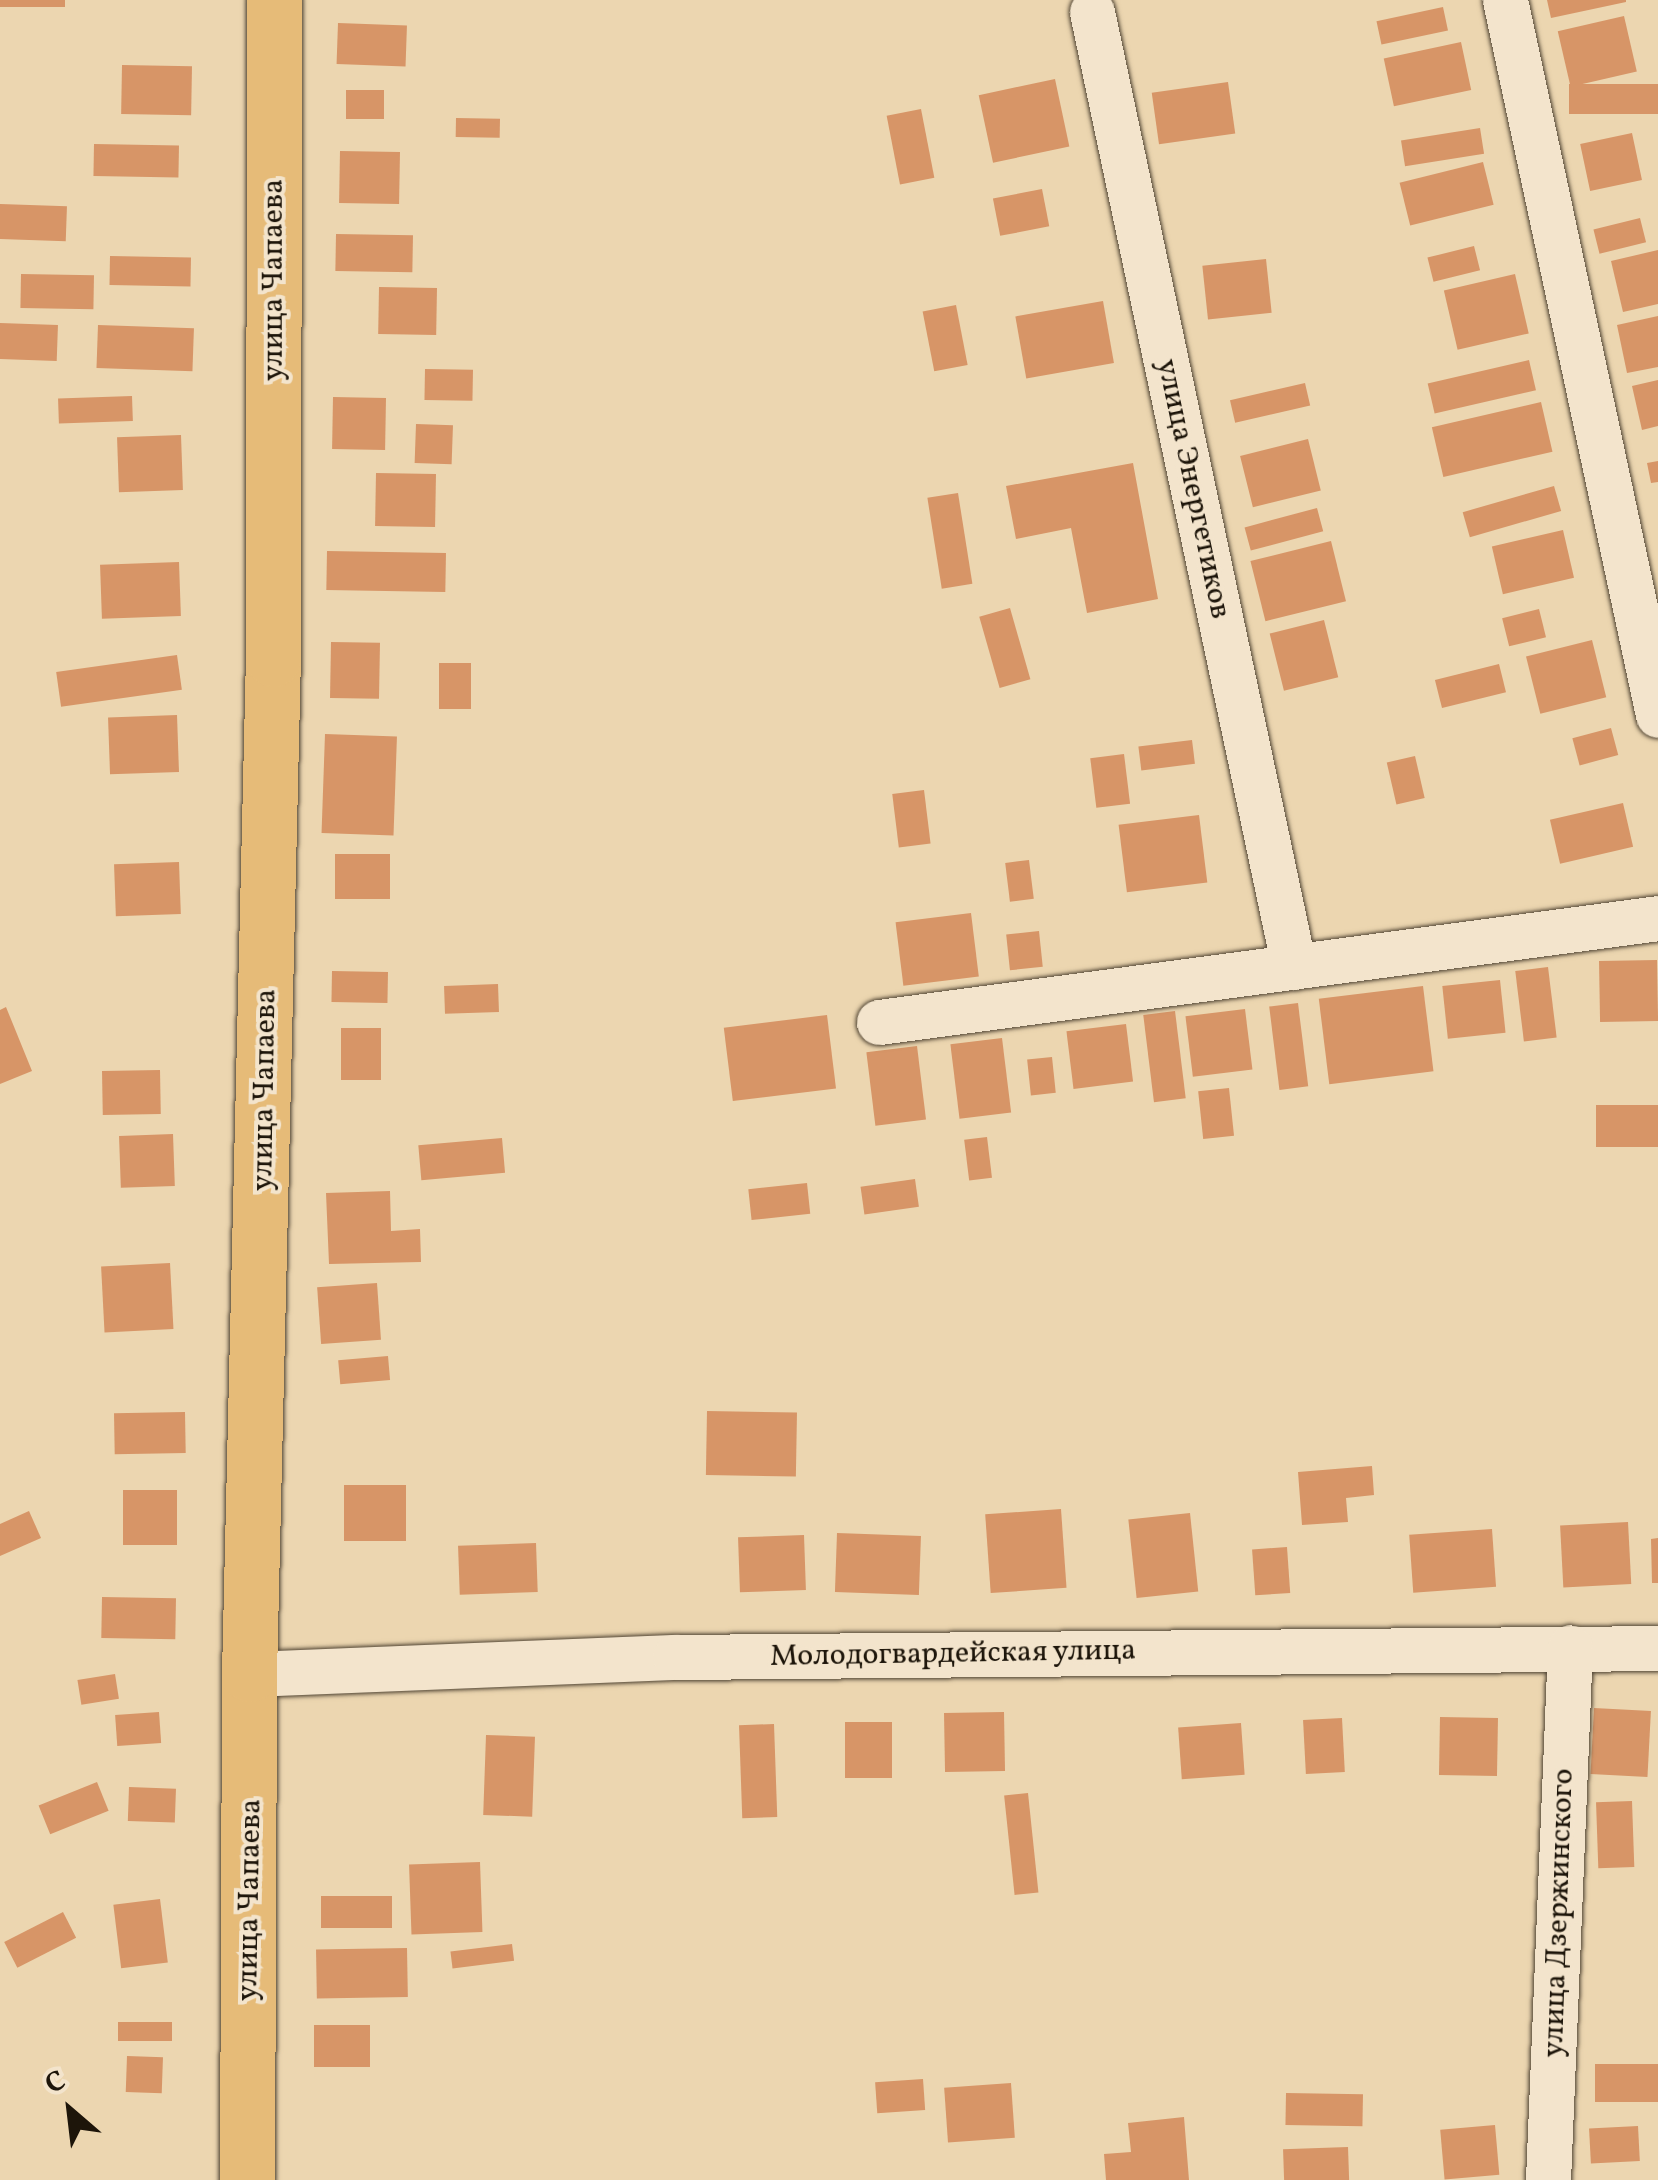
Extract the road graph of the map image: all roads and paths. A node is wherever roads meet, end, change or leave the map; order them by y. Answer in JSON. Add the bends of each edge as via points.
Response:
{"nodes":[{"id":1,"x":274,"y":0,"type":"edge"},
{"id":2,"x":1504,"y":0,"type":"edge"},
{"id":3,"x":1092,"y":12,"type":"dead end"},
{"id":4,"x":1658,"y":715,"type":"edge"},
{"id":5,"x":1658,"y":918,"type":"edge"},
{"id":6,"x":1294,"y":966,"type":"junction"},
{"id":7,"x":879,"y":1022,"type":"dead end"},
{"id":8,"x":1570,"y":1647,"type":"junction"},
{"id":9,"x":1658,"y":1648,"type":"edge"},
{"id":10,"x":249,"y":1674,"type":"junction"},
{"id":11,"x":247,"y":2180,"type":"edge"},
{"id":12,"x":1548,"y":2180,"type":"edge"}],
"edges":[{"from":1,"to":10,"type":"main road","name":"улица Чапаева","via":[[273,659]]},
{"from":2,"to":4,"type":"street"},
{"from":3,"to":6,"type":"street","name":"улица Энергетиков"},
{"from":5,"to":6,"type":"street"},
{"from":6,"to":7,"type":"street"},
{"from":8,"to":9,"type":"street","name":"Молодогвардейская улица"},
{"from":8,"to":10,"type":"street","name":"Молодогвардейская улица","via":[[675,1657]]},
{"from":8,"to":12,"type":"street","name":"улица Дзержинского"},
{"from":10,"to":11,"type":"main road","name":"улица Чапаева"}]}
